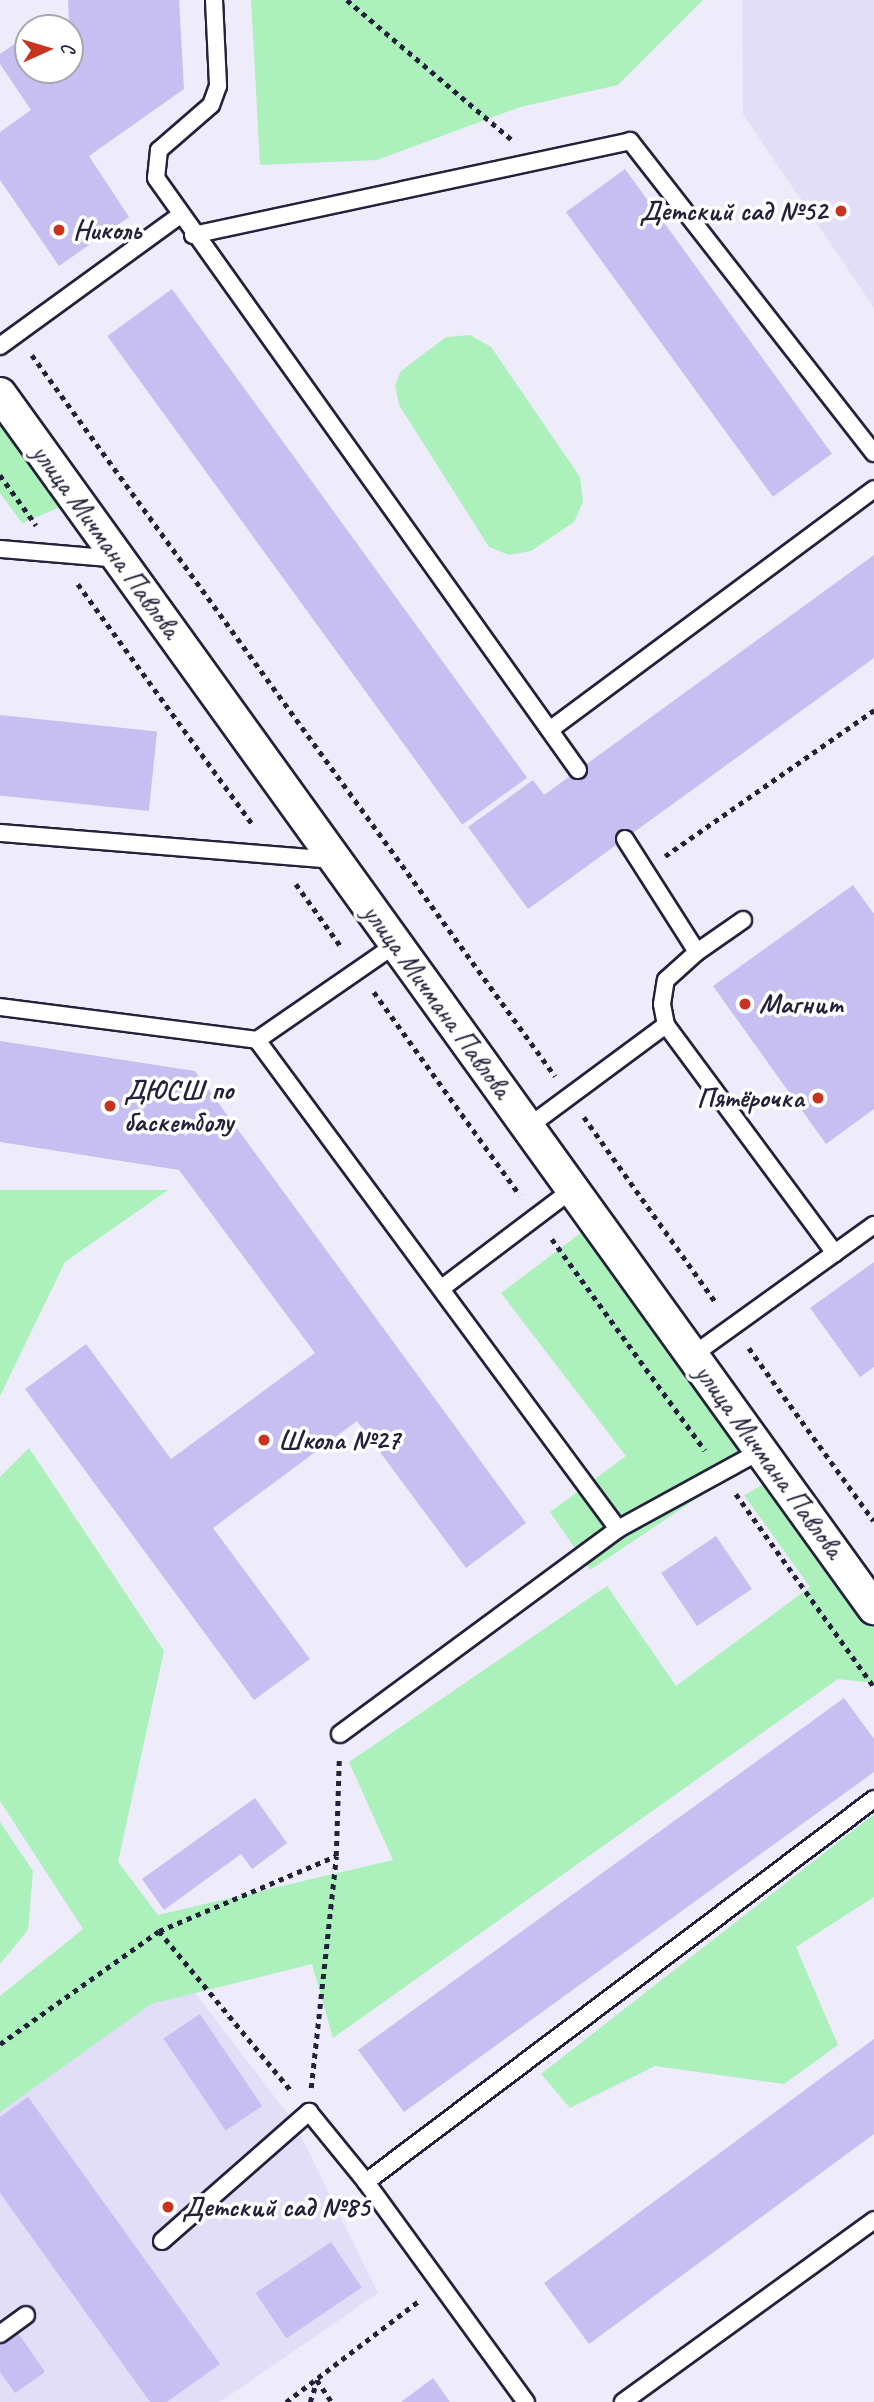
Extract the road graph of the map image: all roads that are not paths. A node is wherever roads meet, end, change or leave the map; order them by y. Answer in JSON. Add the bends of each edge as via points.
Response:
{"nodes":[{"id":1,"x":214,"y":0,"type":"edge"},
{"id":2,"x":179,"y":216,"type":"junction"},
{"id":3,"x":192,"y":235,"type":"junction"},
{"id":4,"x":0,"y":346,"type":"edge"},
{"id":5,"x":0,"y":394,"type":"edge"},
{"id":6,"x":874,"y":453,"type":"edge"},
{"id":7,"x":874,"y":489,"type":"edge"},
{"id":8,"x":0,"y":549,"type":"edge"},
{"id":9,"x":119,"y":559,"type":"junction"},
{"id":10,"x":551,"y":729,"type":"junction"},
{"id":11,"x":578,"y":770,"type":"dead end"},
{"id":12,"x":0,"y":833,"type":"edge"},
{"id":13,"x":625,"y":839,"type":"dead end"},
{"id":14,"x":336,"y":860,"type":"junction"},
{"id":15,"x":743,"y":920,"type":"dead end"},
{"id":16,"x":396,"y":944,"type":"junction"},
{"id":17,"x":697,"y":952,"type":"junction"},
{"id":18,"x":0,"y":1007,"type":"edge"},
{"id":19,"x":666,"y":1025,"type":"junction"},
{"id":20,"x":257,"y":1040,"type":"junction"},
{"id":21,"x":527,"y":1127,"type":"junction"},
{"id":22,"x":573,"y":1189,"type":"junction"},
{"id":23,"x":874,"y":1225,"type":"edge"},
{"id":24,"x":835,"y":1253,"type":"junction"},
{"id":25,"x":442,"y":1288,"type":"junction"},
{"id":26,"x":693,"y":1355,"type":"junction"},
{"id":27,"x":762,"y":1450,"type":"junction"},
{"id":28,"x":618,"y":1529,"type":"junction"},
{"id":29,"x":874,"y":1608,"type":"edge"},
{"id":30,"x":340,"y":1734,"type":"road end"},
{"id":31,"x":874,"y":1799,"type":"edge"},
{"id":32,"x":366,"y":2182,"type":"junction"},
{"id":33,"x":874,"y":2220,"type":"edge"},
{"id":34,"x":162,"y":2241,"type":"dead end"},
{"id":35,"x":26,"y":2315,"type":"dead end"},
{"id":36,"x":0,"y":2334,"type":"edge"},
{"id":37,"x":526,"y":2402,"type":"edge"},
{"id":38,"x":624,"y":2402,"type":"edge"}],
"edges":[{"from":1,"to":2,"type":"lane","via":[[218,86],[211,105],[159,150],[156,178]]},
{"from":2,"to":3,"type":"lane"},
{"from":2,"to":4,"type":"lane"},
{"from":3,"to":6,"type":"lane","via":[[630,141]]},
{"from":3,"to":10,"type":"lane"},
{"from":5,"to":9,"type":"street","name":"улица Мичмана Павлова"},
{"from":7,"to":10,"type":"lane"},
{"from":8,"to":9,"type":"lane"},
{"from":9,"to":14,"type":"street","name":"улица Мичмана Павлова"},
{"from":10,"to":11,"type":"lane"},
{"from":12,"to":14,"type":"lane","via":[[278,859]]},
{"from":13,"to":17,"type":"lane"},
{"from":14,"to":16,"type":"street","name":"улица Мичмана Павлова"},
{"from":15,"to":17,"type":"lane"},
{"from":16,"to":20,"type":"lane"},
{"from":16,"to":21,"type":"street","name":"улица Мичмана Павлова"},
{"from":17,"to":19,"type":"lane","via":[[666,980]]},
{"from":18,"to":20,"type":"lane"},
{"from":19,"to":21,"type":"lane"},
{"from":19,"to":24,"type":"lane"},
{"from":20,"to":25,"type":"lane"},
{"from":21,"to":22,"type":"street","name":"улица Мичмана Павлова"},
{"from":22,"to":25,"type":"lane"},
{"from":22,"to":26,"type":"street","name":"улица Мичмана Павлова"},
{"from":23,"to":24,"type":"lane"},
{"from":24,"to":26,"type":"lane"},
{"from":25,"to":28,"type":"lane"},
{"from":26,"to":27,"type":"street","name":"улица Мичмана Павлова"},
{"from":27,"to":28,"type":"lane"},
{"from":27,"to":29,"type":"street","name":"улица Мичмана Павлова"},
{"from":28,"to":30,"type":"lane"},
{"from":31,"to":32,"type":"lane"},
{"from":32,"to":34,"type":"lane","via":[[309,2112]]},
{"from":32,"to":37,"type":"lane"},
{"from":33,"to":38,"type":"lane"},
{"from":35,"to":36,"type":"lane"}]}
